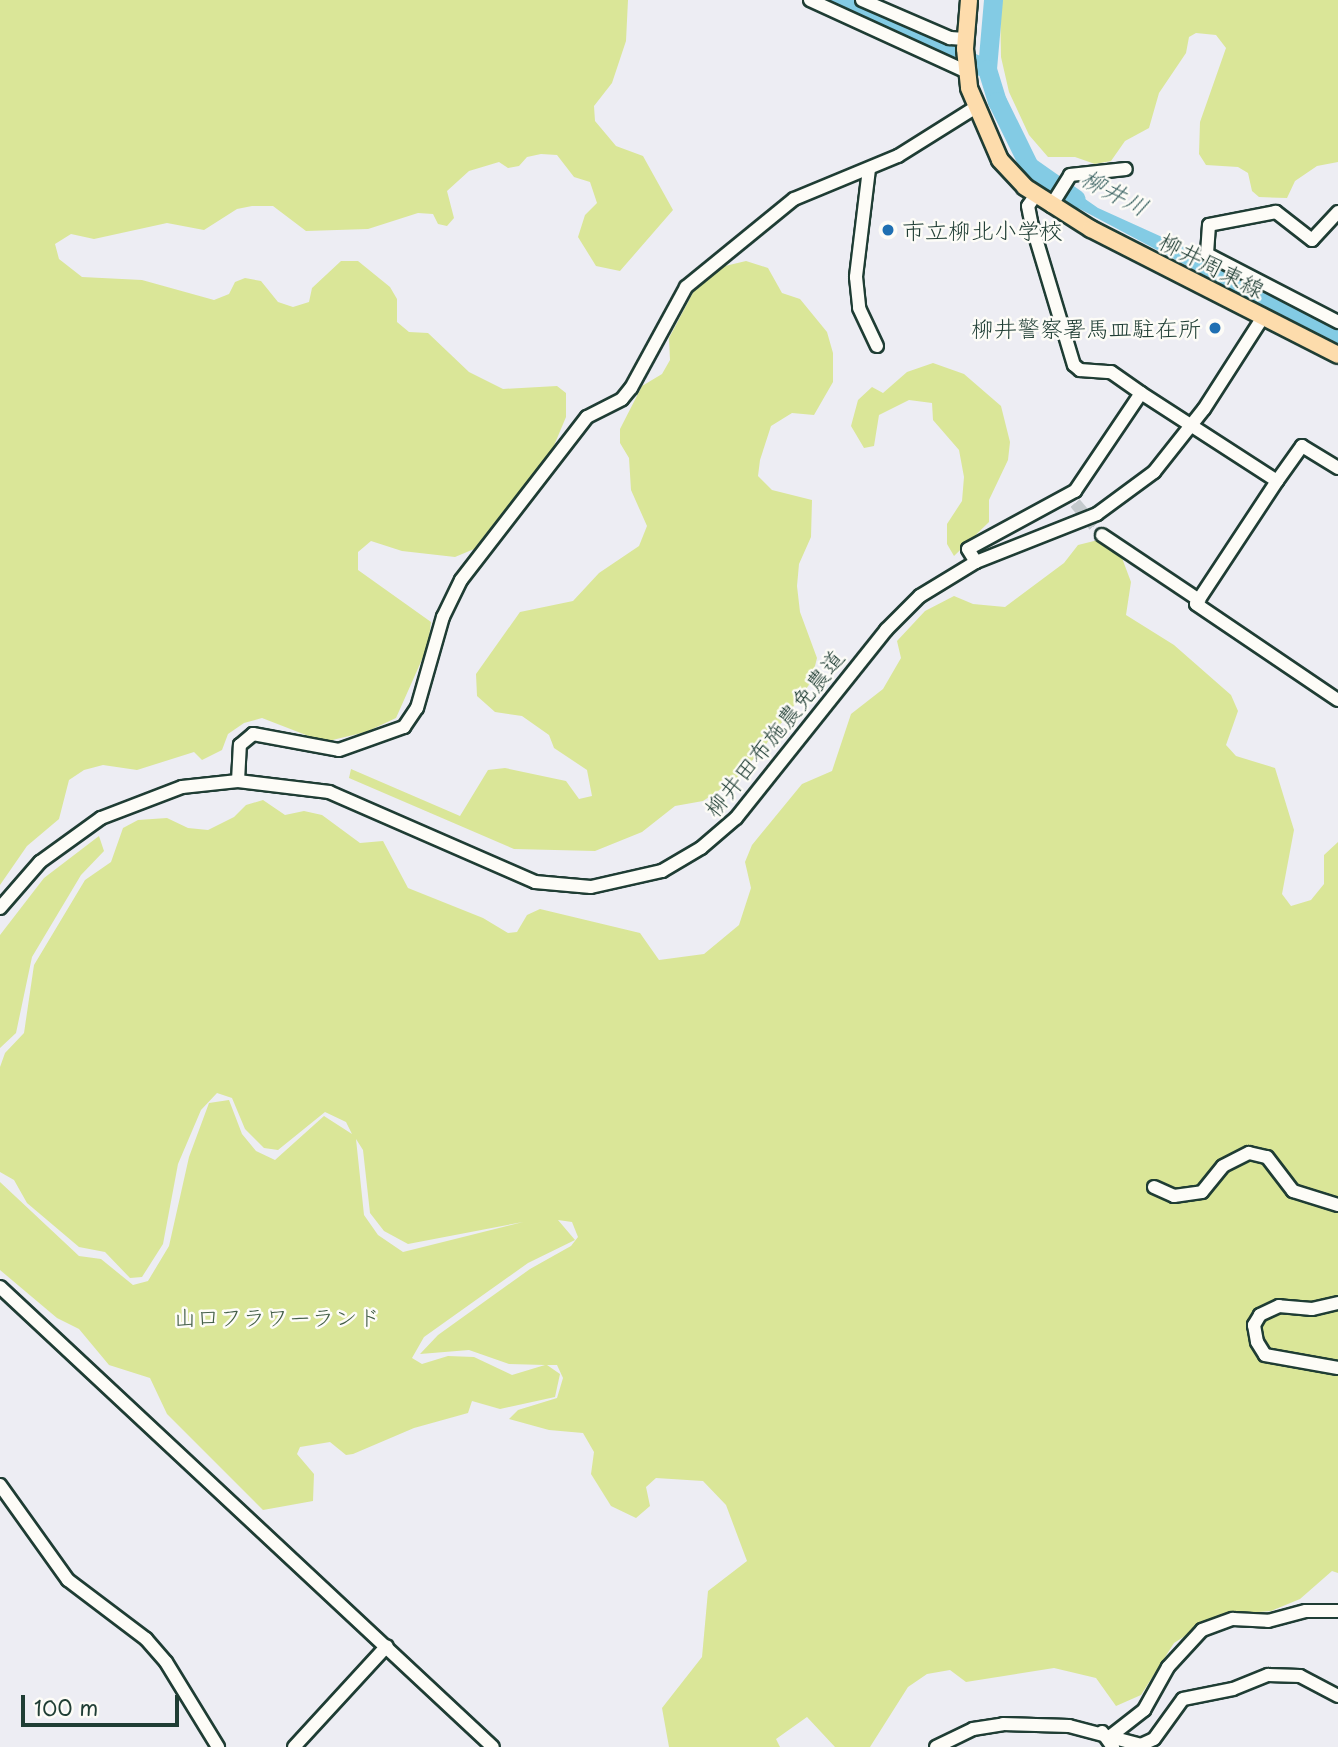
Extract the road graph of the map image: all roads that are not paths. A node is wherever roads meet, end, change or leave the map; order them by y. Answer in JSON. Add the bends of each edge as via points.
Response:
{"nodes":[{"id":1,"x":810,"y":0,"type":"edge"},
{"id":2,"x":862,"y":0,"type":"edge"},
{"id":3,"x":969,"y":0,"type":"edge"},
{"id":4,"x":886,"y":5,"type":"edge"},
{"id":5,"x":965,"y":44,"type":"junction"},
{"id":6,"x":967,"y":71,"type":"junction"},
{"id":7,"x":976,"y":107,"type":"junction"},
{"id":8,"x":869,"y":169,"type":"junction"},
{"id":9,"x":1126,"y":169,"type":"dead end"},
{"id":10,"x":1035,"y":196,"type":"junction"},
{"id":11,"x":1053,"y":204,"type":"junction"},
{"id":12,"x":1338,"y":212,"type":"edge"},
{"id":13,"x":1263,"y":317,"type":"junction"},
{"id":14,"x":1338,"y":322,"type":"edge"},
{"id":15,"x":877,"y":346,"type":"dead end"},
{"id":16,"x":1338,"y":355,"type":"edge"},
{"id":17,"x":1141,"y":393,"type":"junction"},
{"id":18,"x":1191,"y":426,"type":"junction"},
{"id":19,"x":1338,"y":468,"type":"edge"},
{"id":20,"x":1277,"y":481,"type":"junction"},
{"id":21,"x":1102,"y":535,"type":"tunnel mouth"},
{"id":22,"x":976,"y":562,"type":"junction"},
{"id":23,"x":1199,"y":600,"type":"junction"},
{"id":24,"x":1338,"y":700,"type":"edge"},
{"id":25,"x":238,"y":781,"type":"junction"},
{"id":26,"x":0,"y":908,"type":"edge"},
{"id":27,"x":1154,"y":1187,"type":"dead end"},
{"id":28,"x":1338,"y":1205,"type":"edge"},
{"id":29,"x":0,"y":1287,"type":"edge"},
{"id":30,"x":1338,"y":1303,"type":"edge"},
{"id":31,"x":1338,"y":1368,"type":"edge"},
{"id":32,"x":0,"y":1485,"type":"edge"},
{"id":33,"x":1338,"y":1611,"type":"edge"},
{"id":34,"x":387,"y":1646,"type":"junction"},
{"id":35,"x":1338,"y":1696,"type":"edge"},
{"id":36,"x":1109,"y":1738,"type":"edge"},
{"id":37,"x":218,"y":1747,"type":"edge"},
{"id":38,"x":294,"y":1747,"type":"edge"},
{"id":39,"x":493,"y":1747,"type":"edge"},
{"id":40,"x":936,"y":1747,"type":"edge"}],
"edges":[{"from":1,"to":6,"type":"street"},
{"from":2,"to":4,"type":"street"},
{"from":3,"to":5,"type":"main road","name":"柳井周東線"},
{"from":4,"to":5,"type":"street"},
{"from":5,"to":6,"type":"main road","name":"柳井周東線"},
{"from":6,"to":7,"type":"main road","name":"柳井周東線"},
{"from":7,"to":8,"type":"street"},
{"from":7,"to":10,"type":"main road","name":"柳井周東線","via":[[1000,160]]},
{"from":8,"to":15,"type":"street","via":[[856,288],[859,308]]},
{"from":8,"to":25,"type":"street","via":[[794,199],[685,287],[631,388],[622,399],[587,417],[461,580],[443,617],[417,708],[404,727],[339,750],[253,734],[240,745]]},
{"from":9,"to":11,"type":"street","via":[[1080,172],[1066,180]]},
{"from":10,"to":11,"type":"main road","name":"柳井周東線"},
{"from":10,"to":17,"type":"street","via":[[1028,206],[1031,222],[1074,365],[1080,370],[1111,372]]},
{"from":11,"to":13,"type":"main road","name":"柳井周東線"},
{"from":12,"to":14,"type":"street","via":[[1312,240],[1276,212],[1209,225],[1207,254]]},
{"from":13,"to":16,"type":"main road","name":"柳井周東線"},
{"from":13,"to":18,"type":"street","name":"柳井田布施農免農道"},
{"from":17,"to":18,"type":"street"},
{"from":17,"to":22,"type":"street","via":[[1071,500],[979,541],[968,549]]},
{"from":18,"to":20,"type":"street"},
{"from":18,"to":22,"type":"street","name":"柳井田布施農免農道","via":[[1154,472],[1117,502],[1061,530]]},
{"from":19,"to":20,"type":"street","via":[[1302,446]]},
{"from":20,"to":23,"type":"street"},
{"from":21,"to":23,"type":"street"},
{"from":22,"to":25,"type":"street","name":"柳井田布施農免農道","via":[[944,579],[901,613],[719,835],[684,860],[636,880],[591,887],[535,882],[329,792]]},
{"from":23,"to":24,"type":"street","via":[[1196,604]]},
{"from":25,"to":26,"type":"street","name":"柳井田布施農免農道","via":[[182,788],[102,818],[57,847]]},
{"from":27,"to":28,"type":"street","via":[[1174,1196],[1202,1192],[1223,1166],[1249,1153],[1267,1157],[1293,1191]]},
{"from":29,"to":34,"type":"street"},
{"from":30,"to":31,"type":"street","via":[[1312,1309],[1279,1306],[1260,1315],[1254,1325],[1265,1355]]},
{"from":32,"to":37,"type":"street","via":[[68,1580],[146,1639],[166,1662]]},
{"from":33,"to":36,"type":"street","via":[[1306,1611],[1268,1621],[1233,1619],[1202,1630],[1168,1667],[1144,1710]]},
{"from":34,"to":38,"type":"street"},
{"from":34,"to":39,"type":"street"},
{"from":35,"to":36,"type":"street","via":[[1300,1676],[1268,1675],[1233,1689],[1183,1699],[1147,1743]]},
{"from":36,"to":40,"type":"street","via":[[1003,1724],[973,1730]]}]}
